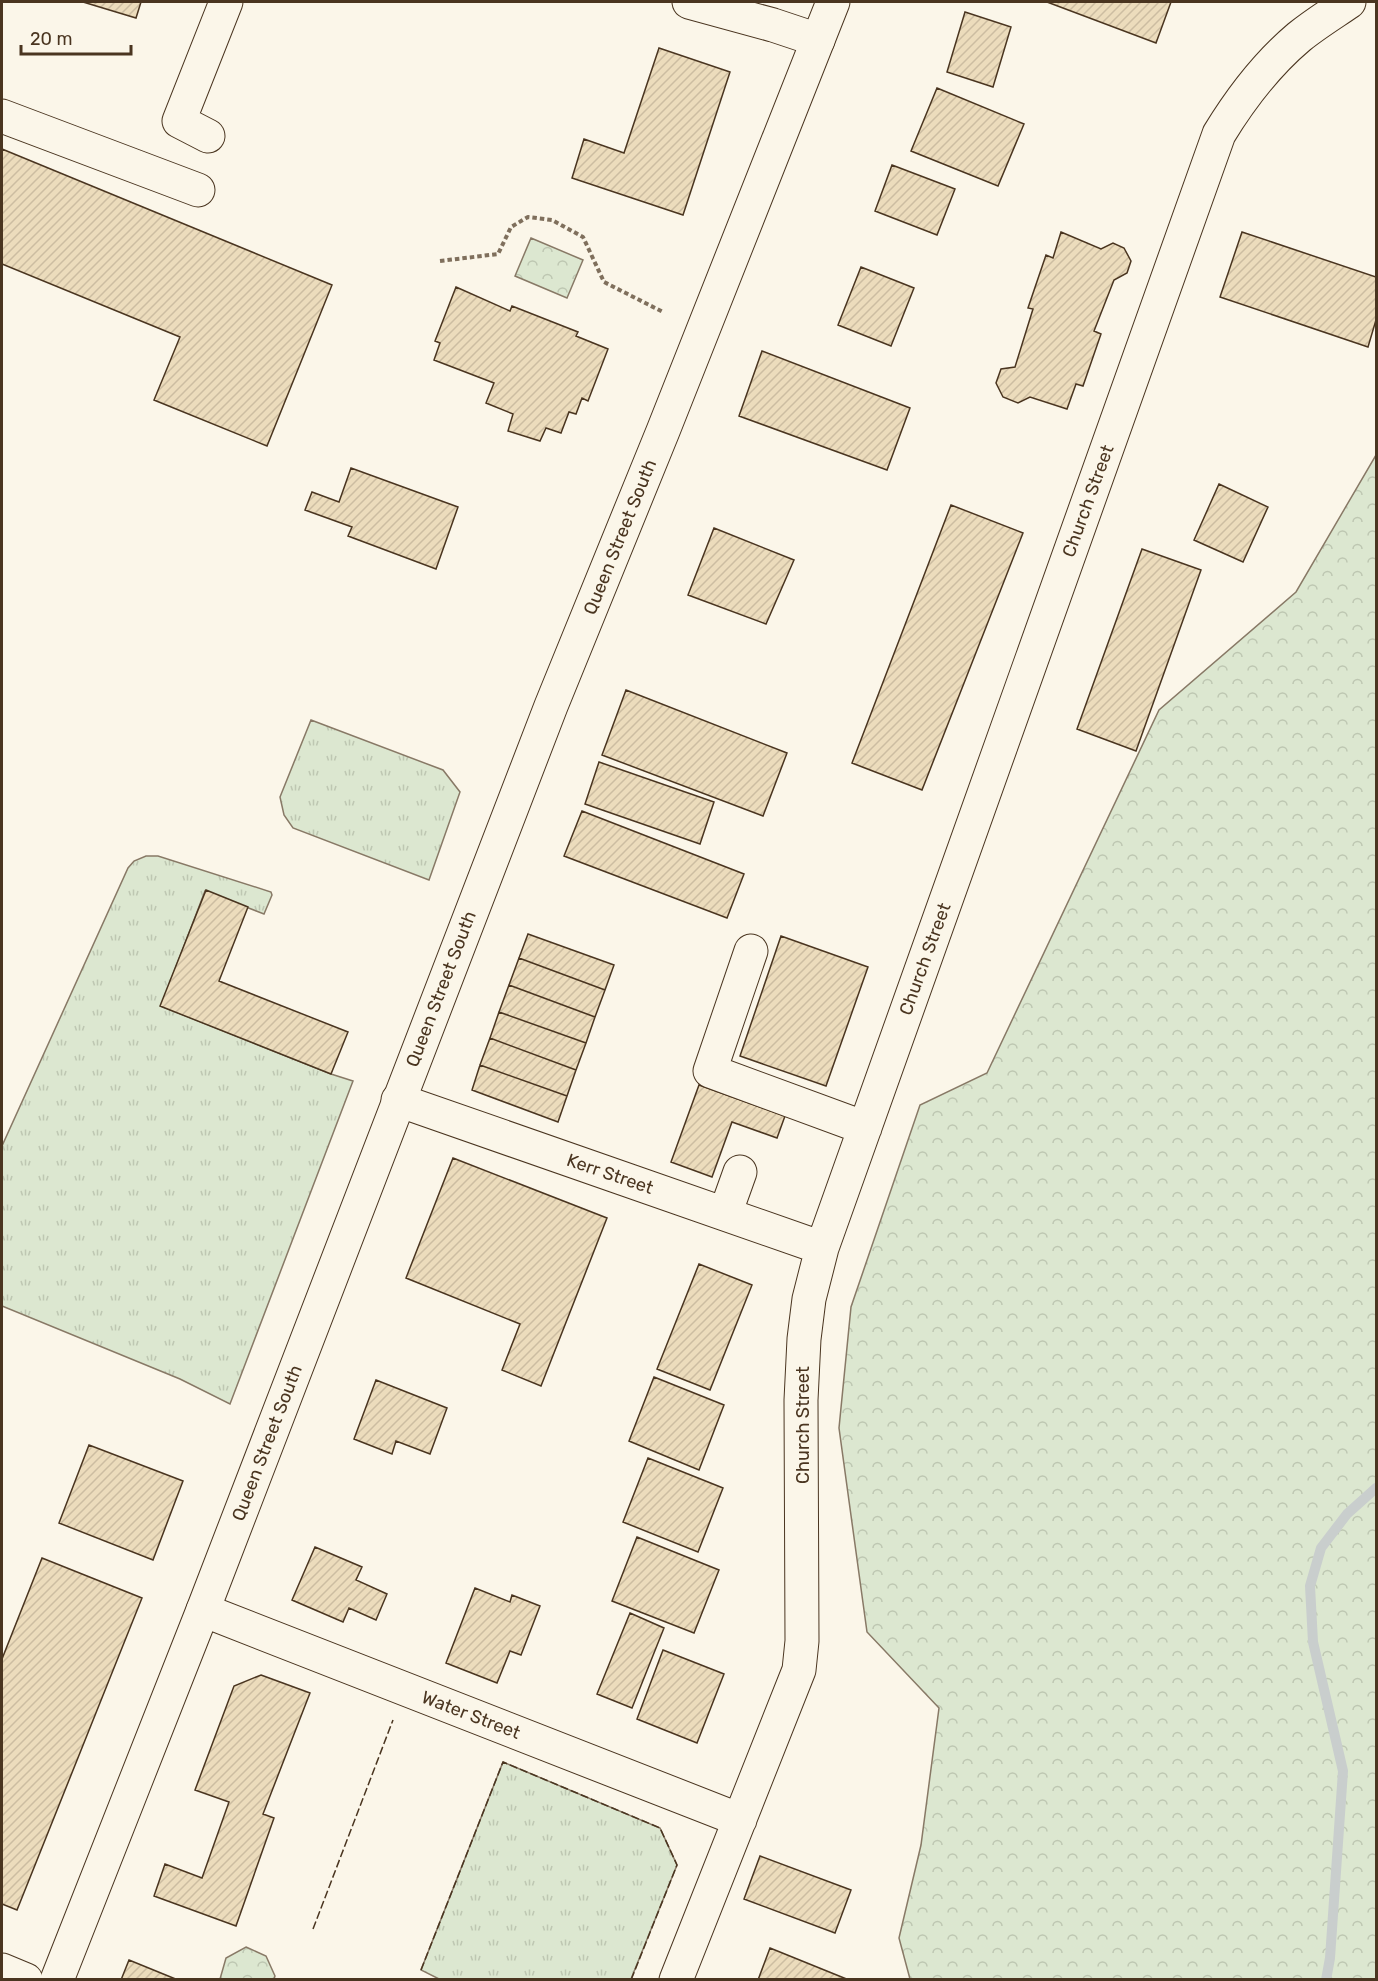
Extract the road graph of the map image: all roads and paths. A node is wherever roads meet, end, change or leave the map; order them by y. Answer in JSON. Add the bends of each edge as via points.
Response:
{"nodes":[{"id":1,"x":226,"y":2,"type":"edge"},
{"id":2,"x":689,"y":2,"type":"edge"},
{"id":3,"x":833,"y":2,"type":"edge"},
{"id":4,"x":1349,"y":2,"type":"edge"},
{"id":5,"x":818,"y":40,"type":"junction"},
{"id":6,"x":2,"y":116,"type":"edge"},
{"id":7,"x":208,"y":136,"type":"dead end"},
{"id":8,"x":198,"y":190,"type":"dead end"},
{"id":9,"x":440,"y":261,"type":"dead end"},
{"id":10,"x":663,"y":312,"type":"dead end"},
{"id":11,"x":751,"y":951,"type":"dead end"},
{"id":12,"x":398,"y":1100,"type":"junction"},
{"id":13,"x":865,"y":1128,"type":"junction"},
{"id":14,"x":740,"y":1172,"type":"dead end"},
{"id":15,"x":725,"y":1214,"type":"junction"},
{"id":16,"x":822,"y":1248,"type":"junction"},
{"id":17,"x":203,"y":1610,"type":"junction"},
{"id":18,"x":740,"y":1820,"type":"junction"},
{"id":19,"x":2,"y":1970,"type":"edge"},
{"id":20,"x":26,"y":1980,"type":"edge"},
{"id":21,"x":57,"y":1980,"type":"edge"},
{"id":22,"x":676,"y":1980,"type":"edge"}],
"edges":[{"from":1,"to":7,"type":"street","via":[[179,121]]},
{"from":2,"to":5,"type":"street"},
{"from":3,"to":5,"type":"street","name":"Queen Street South"},
{"from":4,"to":13,"type":"street","name":"Church Street","via":[[1299,37],[1274,62],[1238,102],[1219,134]]},
{"from":5,"to":12,"type":"street","name":"Queen Street South"},
{"from":6,"to":8,"type":"street"},
{"from":9,"to":10,"type":"path","via":[[498,254],[511,227],[528,217],[552,220],[583,237],[604,282]]},
{"from":11,"to":13,"type":"street","via":[[710,1071]]},
{"from":12,"to":15,"type":"street","name":"Kerr Street"},
{"from":12,"to":17,"type":"street","name":"Queen Street South"},
{"from":13,"to":16,"type":"street","name":"Church Street"},
{"from":14,"to":15,"type":"street"},
{"from":15,"to":16,"type":"street","name":"Kerr Street"},
{"from":16,"to":18,"type":"street","name":"Church Street","via":[[809,1299],[803,1359],[799,1670]]},
{"from":17,"to":18,"type":"street","name":"Water Street"},
{"from":17,"to":21,"type":"street","name":"Queen Street South"},
{"from":18,"to":22,"type":"street","name":"Church Street"},
{"from":19,"to":20,"type":"street"}]}
